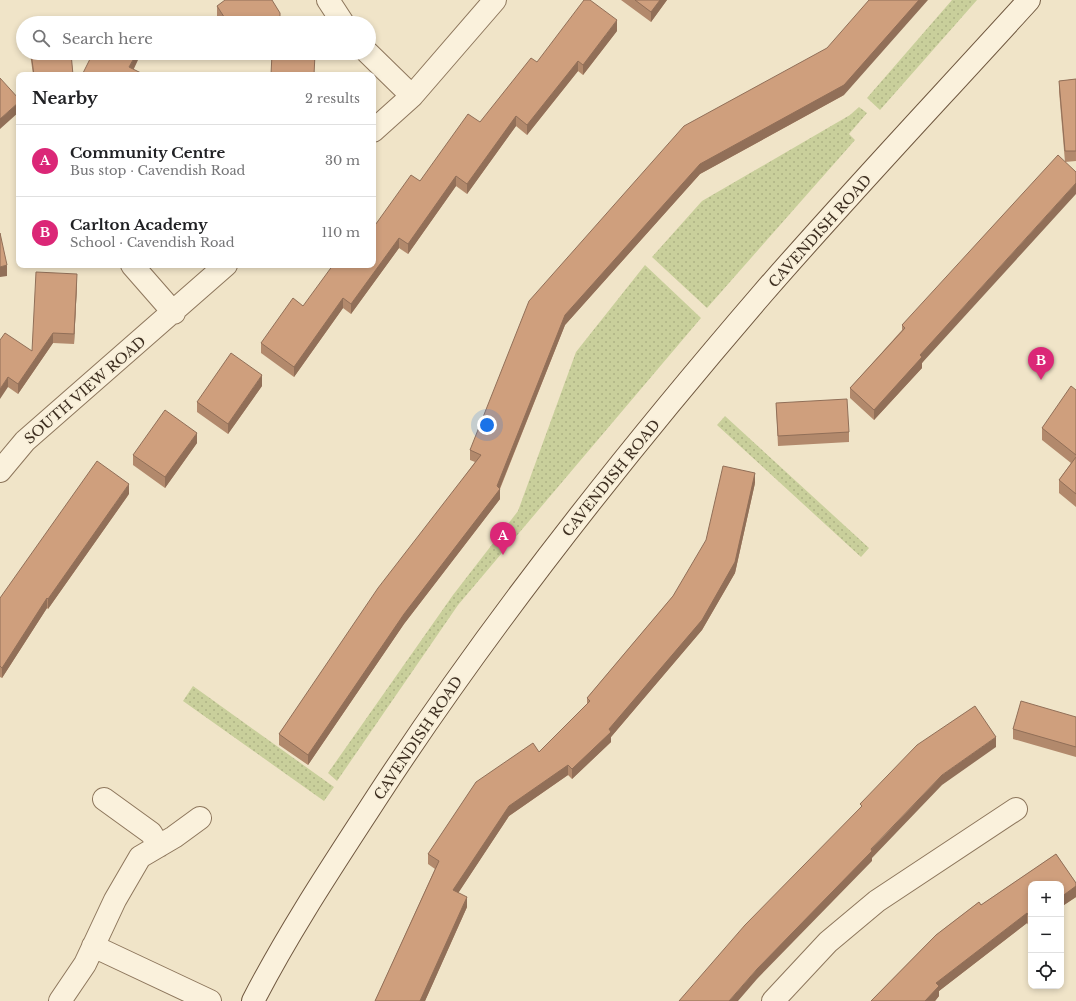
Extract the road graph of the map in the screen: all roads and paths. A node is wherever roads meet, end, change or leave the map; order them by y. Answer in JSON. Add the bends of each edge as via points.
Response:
{"nodes":[{"id":1,"x":328,"y":0,"type":"edge"},
{"id":2,"x":495,"y":0,"type":"edge"},
{"id":3,"x":1028,"y":0,"type":"edge"},
{"id":4,"x":338,"y":16,"type":"edge"},
{"id":5,"x":375,"y":60,"type":"edge"},
{"id":6,"x":412,"y":96,"type":"junction"},
{"id":7,"x":376,"y":128,"type":"edge"},
{"id":8,"x":135,"y":268,"type":"edge"},
{"id":9,"x":223,"y":268,"type":"edge"},
{"id":10,"x":174,"y":313,"type":"junction"},
{"id":11,"x":0,"y":471,"type":"edge"},
{"id":12,"x":104,"y":798,"type":"dead end"},
{"id":13,"x":1016,"y":809,"type":"dead end"},
{"id":14,"x":200,"y":818,"type":"dead end"},
{"id":15,"x":160,"y":846,"type":"junction"},
{"id":16,"x":93,"y":946,"type":"junction"},
{"id":17,"x":60,"y":1001,"type":"edge"},
{"id":18,"x":210,"y":1001,"type":"edge"},
{"id":19,"x":253,"y":1001,"type":"edge"},
{"id":20,"x":773,"y":1001,"type":"edge"}],
"edges":[{"from":1,"to":4,"type":"street"},
{"from":2,"to":6,"type":"street"},
{"from":3,"to":19,"type":"street","name":"CAVENDISH ROAD","via":[[764,293],[605,483],[501,619],[421,730],[298,919]]},
{"from":5,"to":6,"type":"street"},
{"from":6,"to":7,"type":"street"},
{"from":8,"to":10,"type":"street"},
{"from":9,"to":10,"type":"street","name":"SOUTH VIEW ROAD"},
{"from":10,"to":11,"type":"street","name":"SOUTH VIEW ROAD","via":[[25,442]]},
{"from":12,"to":15,"type":"street","via":[[152,833]]},
{"from":13,"to":20,"type":"street","via":[[877,901],[828,942]]},
{"from":14,"to":15,"type":"street"},
{"from":15,"to":16,"type":"street","via":[[140,857],[115,900]]},
{"from":16,"to":17,"type":"street","via":[[85,964]]},
{"from":16,"to":18,"type":"street"}]}
